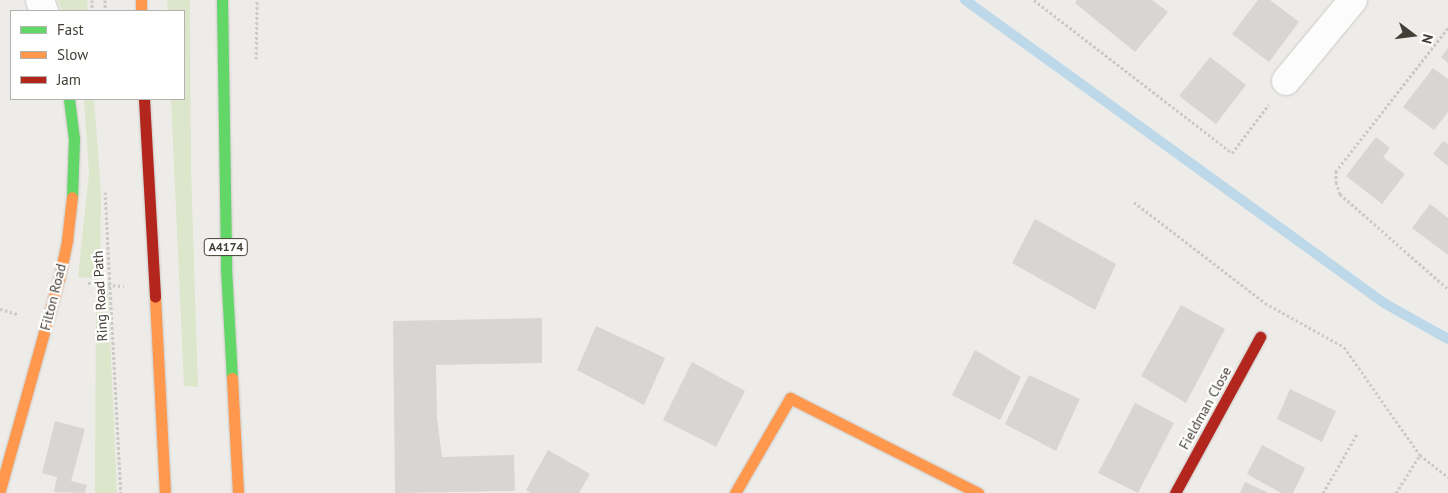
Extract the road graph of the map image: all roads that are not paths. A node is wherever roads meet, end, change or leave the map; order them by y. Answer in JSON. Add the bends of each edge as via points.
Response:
{"nodes":[{"id":1,"x":222,"y":0,"type":"edge"},
{"id":2,"x":1353,"y":0,"type":"edge"},
{"id":3,"x":1286,"y":81,"type":"road end"},
{"id":4,"x":69,"y":100,"type":"edge"},
{"id":5,"x":144,"y":100,"type":"edge"},
{"id":6,"x":1260,"y":337,"type":"dead end"},
{"id":7,"x":0,"y":490,"type":"edge"},
{"id":8,"x":165,"y":493,"type":"edge"},
{"id":9,"x":238,"y":493,"type":"edge"},
{"id":10,"x":735,"y":493,"type":"edge"},
{"id":11,"x":978,"y":493,"type":"edge"},
{"id":12,"x":1175,"y":493,"type":"edge"}],
"edges":[{"from":1,"to":9,"type":"street","number":"A4174","via":[[226,268]]},
{"from":2,"to":3,"type":"street"},
{"from":4,"to":7,"type":"street","name":"Filton Road","via":[[74,177],[67,240]]},
{"from":5,"to":8,"type":"street"},
{"from":6,"to":12,"type":"street","name":"Fieldman Close"},
{"from":10,"to":11,"type":"street","via":[[790,398]]}]}
